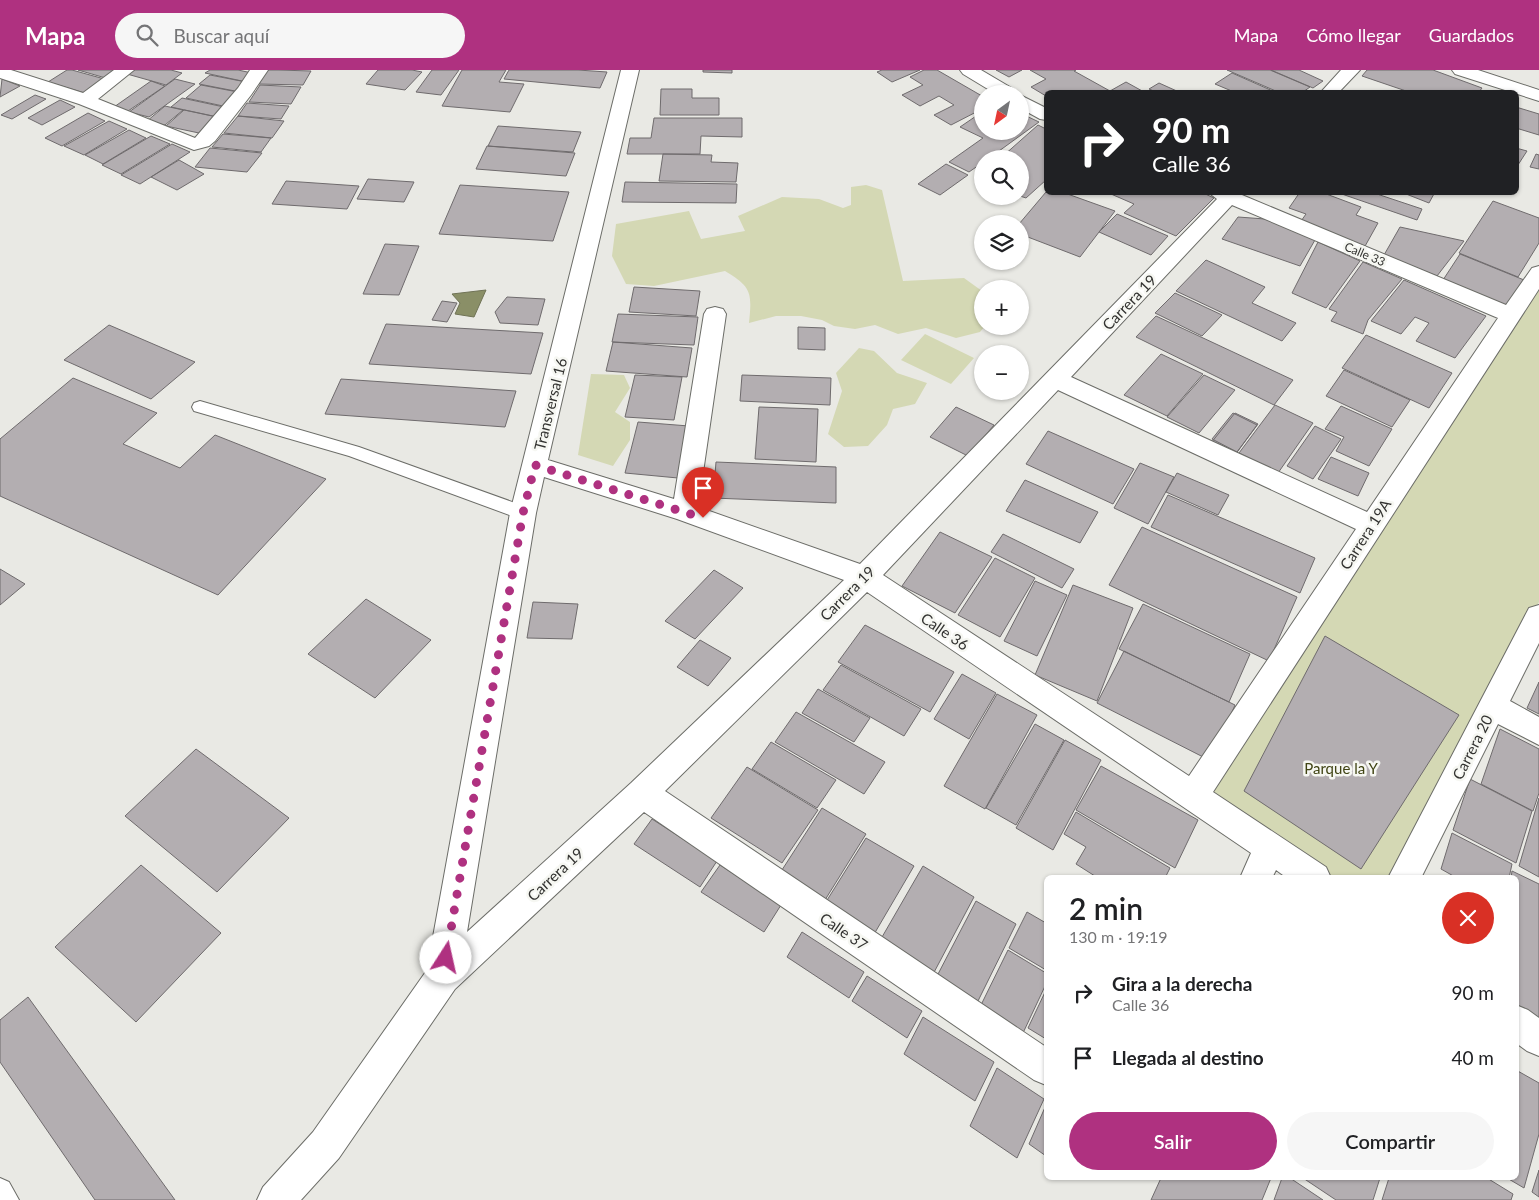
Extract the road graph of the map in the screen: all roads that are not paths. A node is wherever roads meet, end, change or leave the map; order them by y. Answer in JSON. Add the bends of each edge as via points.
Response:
{"nodes":[{"id":1,"x":125,"y":70,"type":"edge"},
{"id":2,"x":259,"y":70,"type":"edge"},
{"id":3,"x":630,"y":70,"type":"edge"},
{"id":4,"x":969,"y":70,"type":"edge"},
{"id":5,"x":1351,"y":70,"type":"edge"},
{"id":6,"x":1462,"y":70,"type":"edge"},
{"id":7,"x":4,"y":72,"type":"edge"},
{"id":8,"x":995,"y":85,"type":"edge"},
{"id":9,"x":1332,"y":90,"type":"edge"},
{"id":10,"x":1539,"y":96,"type":"edge"},
{"id":11,"x":85,"y":100,"type":"junction"},
{"id":12,"x":1029,"y":105,"type":"edge"},
{"id":13,"x":1044,"y":114,"type":"edge"},
{"id":14,"x":1226,"y":195,"type":"edge"},
{"id":15,"x":1229,"y":195,"type":"edge"},
{"id":16,"x":1539,"y":273,"type":"edge"},
{"id":17,"x":715,"y":314,"type":"dead end"},
{"id":18,"x":1512,"y":316,"type":"junction"},
{"id":19,"x":1055,"y":379,"type":"junction"},
{"id":20,"x":200,"y":407,"type":"dead end"},
{"id":21,"x":535,"y":465,"type":"junction"},
{"id":22,"x":685,"y":512,"type":"junction"},
{"id":23,"x":523,"y":513,"type":"junction"},
{"id":24,"x":1371,"y":525,"type":"junction"},
{"id":25,"x":864,"y":577,"type":"junction"},
{"id":26,"x":1539,"y":616,"type":"edge"},
{"id":27,"x":1493,"y":706,"type":"junction"},
{"id":28,"x":1539,"y":732,"type":"edge"},
{"id":29,"x":642,"y":793,"type":"junction"},
{"id":30,"x":1193,"y":796,"type":"junction"},
{"id":31,"x":1270,"y":847,"type":"junction"},
{"id":32,"x":1257,"y":875,"type":"edge"},
{"id":33,"x":1311,"y":875,"type":"edge"},
{"id":34,"x":1406,"y":875,"type":"edge"},
{"id":35,"x":443,"y":977,"type":"junction"},
{"id":36,"x":1519,"y":1024,"type":"edge"},
{"id":37,"x":1539,"y":1039,"type":"edge"},
{"id":38,"x":1044,"y":1067,"type":"edge"},
{"id":39,"x":0,"y":1191,"type":"edge"},
{"id":40,"x":6,"y":1200,"type":"edge"},
{"id":41,"x":276,"y":1200,"type":"edge"}],
"edges":[{"from":1,"to":11,"type":"street"},
{"from":2,"to":11,"type":"street","via":[[208,137],[194,144]]},
{"from":3,"to":21,"type":"street","name":"Transversal 16"},
{"from":4,"to":8,"type":"street"},
{"from":5,"to":9,"type":"street"},
{"from":6,"to":10,"type":"street"},
{"from":7,"to":11,"type":"street"},
{"from":12,"to":13,"type":"street"},
{"from":14,"to":19,"type":"street","name":"Carrera 19"},
{"from":15,"to":18,"type":"street","name":"Calle 33"},
{"from":16,"to":18,"type":"street","name":"Carrera 19A"},
{"from":17,"to":22,"type":"street"},
{"from":18,"to":24,"type":"street","name":"Carrera 19A"},
{"from":19,"to":24,"type":"street"},
{"from":19,"to":25,"type":"street","name":"Carrera 19"},
{"from":20,"to":23,"type":"lane","via":[[353,451]]},
{"from":21,"to":22,"type":"street","name":"Calle 36"},
{"from":21,"to":23,"type":"street","name":"Transversal 16"},
{"from":22,"to":25,"type":"street","name":"Calle 36"},
{"from":23,"to":35,"type":"street","name":"Transversal 16"},
{"from":24,"to":30,"type":"street","name":"Carrera 19A"},
{"from":25,"to":29,"type":"street","name":"Carrera 19"},
{"from":25,"to":30,"type":"street","name":"Calle 36"},
{"from":26,"to":27,"type":"street","name":"Carrera 20"},
{"from":27,"to":28,"type":"street"},
{"from":27,"to":34,"type":"street","name":"Carrera 20"},
{"from":29,"to":35,"type":"street","name":"Carrera 19"},
{"from":29,"to":38,"type":"street","name":"Calle 37"},
{"from":30,"to":31,"type":"street","name":"Calle 36"},
{"from":31,"to":32,"type":"street"},
{"from":31,"to":33,"type":"street","name":"Calle 36"},
{"from":35,"to":41,"type":"street","via":[[326,1145]]},
{"from":36,"to":37,"type":"street"},
{"from":39,"to":40,"type":"lane"}]}
